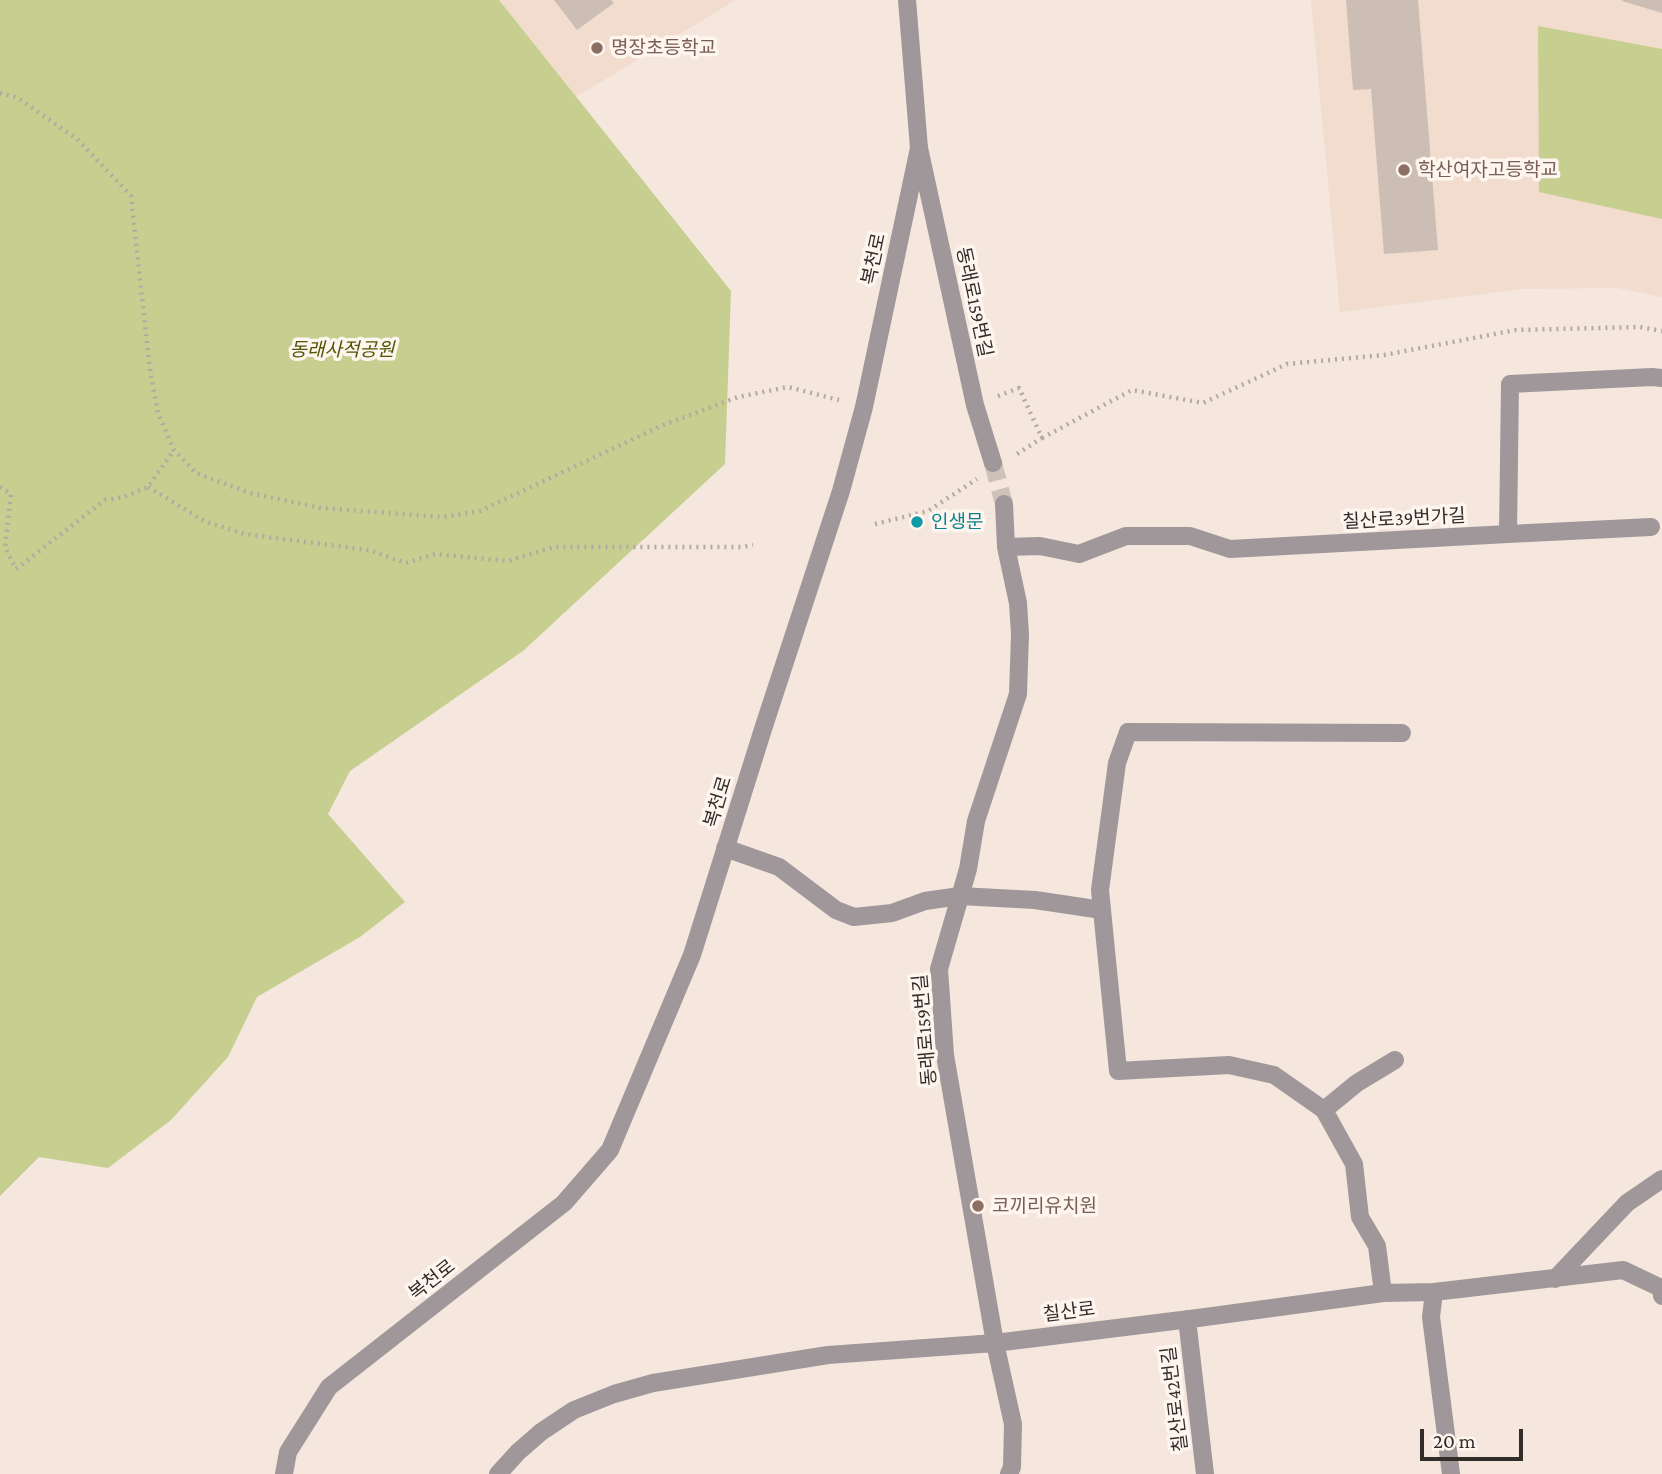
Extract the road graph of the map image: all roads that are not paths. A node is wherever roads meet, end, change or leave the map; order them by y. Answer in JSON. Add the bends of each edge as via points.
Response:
{"nodes":[{"id":1,"x":907,"y":0,"type":"edge"},
{"id":2,"x":919,"y":148,"type":"junction"},
{"id":3,"x":1662,"y":378,"type":"edge"},
{"id":4,"x":993,"y":463,"type":"tunnel mouth"},
{"id":5,"x":1004,"y":504,"type":"tunnel mouth"},
{"id":6,"x":1651,"y":527,"type":"dead end"},
{"id":7,"x":1508,"y":534,"type":"junction"},
{"id":8,"x":1006,"y":547,"type":"junction"},
{"id":9,"x":1402,"y":733,"type":"dead end"},
{"id":10,"x":725,"y":848,"type":"junction"},
{"id":11,"x":960,"y":895,"type":"junction"},
{"id":12,"x":1102,"y":910,"type":"junction"},
{"id":13,"x":1395,"y":1060,"type":"dead end"},
{"id":14,"x":1324,"y":1110,"type":"junction"},
{"id":15,"x":1662,"y":1179,"type":"edge"},
{"id":16,"x":1555,"y":1279,"type":"junction"},
{"id":17,"x":1434,"y":1292,"type":"junction"},
{"id":18,"x":1383,"y":1293,"type":"junction"},
{"id":19,"x":1662,"y":1296,"type":"edge"},
{"id":20,"x":1187,"y":1320,"type":"junction"},
{"id":21,"x":995,"y":1343,"type":"junction"},
{"id":22,"x":284,"y":1474,"type":"edge"},
{"id":23,"x":498,"y":1474,"type":"edge"},
{"id":24,"x":1009,"y":1474,"type":"edge"},
{"id":25,"x":1205,"y":1474,"type":"edge"},
{"id":26,"x":1451,"y":1474,"type":"edge"}],
"edges":[{"from":1,"to":2,"type":"street","name":"복천로"},
{"from":2,"to":4,"type":"street","name":"동래로159번길","via":[[975,405]]},
{"from":2,"to":10,"type":"street","name":"복천로","via":[[864,407],[841,491]]},
{"from":3,"to":7,"type":"street","via":[[1510,384]]},
{"from":5,"to":8,"type":"street","name":"동래로159번길"},
{"from":6,"to":7,"type":"street","name":"칠산로39번가길"},
{"from":7,"to":8,"type":"street","name":"칠산로39번가길","via":[[1230,549],[1189,536],[1126,536],[1079,554],[1040,546]]},
{"from":8,"to":11,"type":"street","name":"동래로159번길","via":[[1019,613],[1018,694],[976,821]]},
{"from":9,"to":12,"type":"street","via":[[1128,732],[1117,763],[1100,890]]},
{"from":10,"to":11,"type":"street","via":[[779,867],[836,910],[854,917]]},
{"from":10,"to":22,"type":"street","name":"복천로","via":[[692,955],[610,1150],[564,1203],[329,1387],[288,1452]]},
{"from":11,"to":12,"type":"street"},
{"from":11,"to":21,"type":"street","name":"동래로159번길","via":[[939,969],[945,1055]]},
{"from":12,"to":14,"type":"street","via":[[1118,1071],[1229,1065],[1274,1075]]},
{"from":13,"to":14,"type":"street"},
{"from":14,"to":18,"type":"street","via":[[1354,1164],[1360,1217],[1377,1246]]},
{"from":15,"to":16,"type":"street","via":[[1628,1203]]},
{"from":16,"to":17,"type":"street","name":"칠산로"},
{"from":16,"to":19,"type":"street","name":"칠산로","via":[[1623,1270],[1661,1288]]},
{"from":17,"to":18,"type":"street","name":"칠산로"},
{"from":17,"to":26,"type":"street","via":[[1431,1317]]},
{"from":18,"to":20,"type":"street","name":"칠산로"},
{"from":20,"to":21,"type":"street","name":"칠산로"},
{"from":20,"to":25,"type":"street","name":"칠산로42번길"},
{"from":21,"to":23,"type":"street","name":"칠산로","via":[[828,1355],[653,1383],[574,1410],[518,1452]]},
{"from":21,"to":24,"type":"street","name":"동래로159번길","via":[[1013,1424]]}]}
